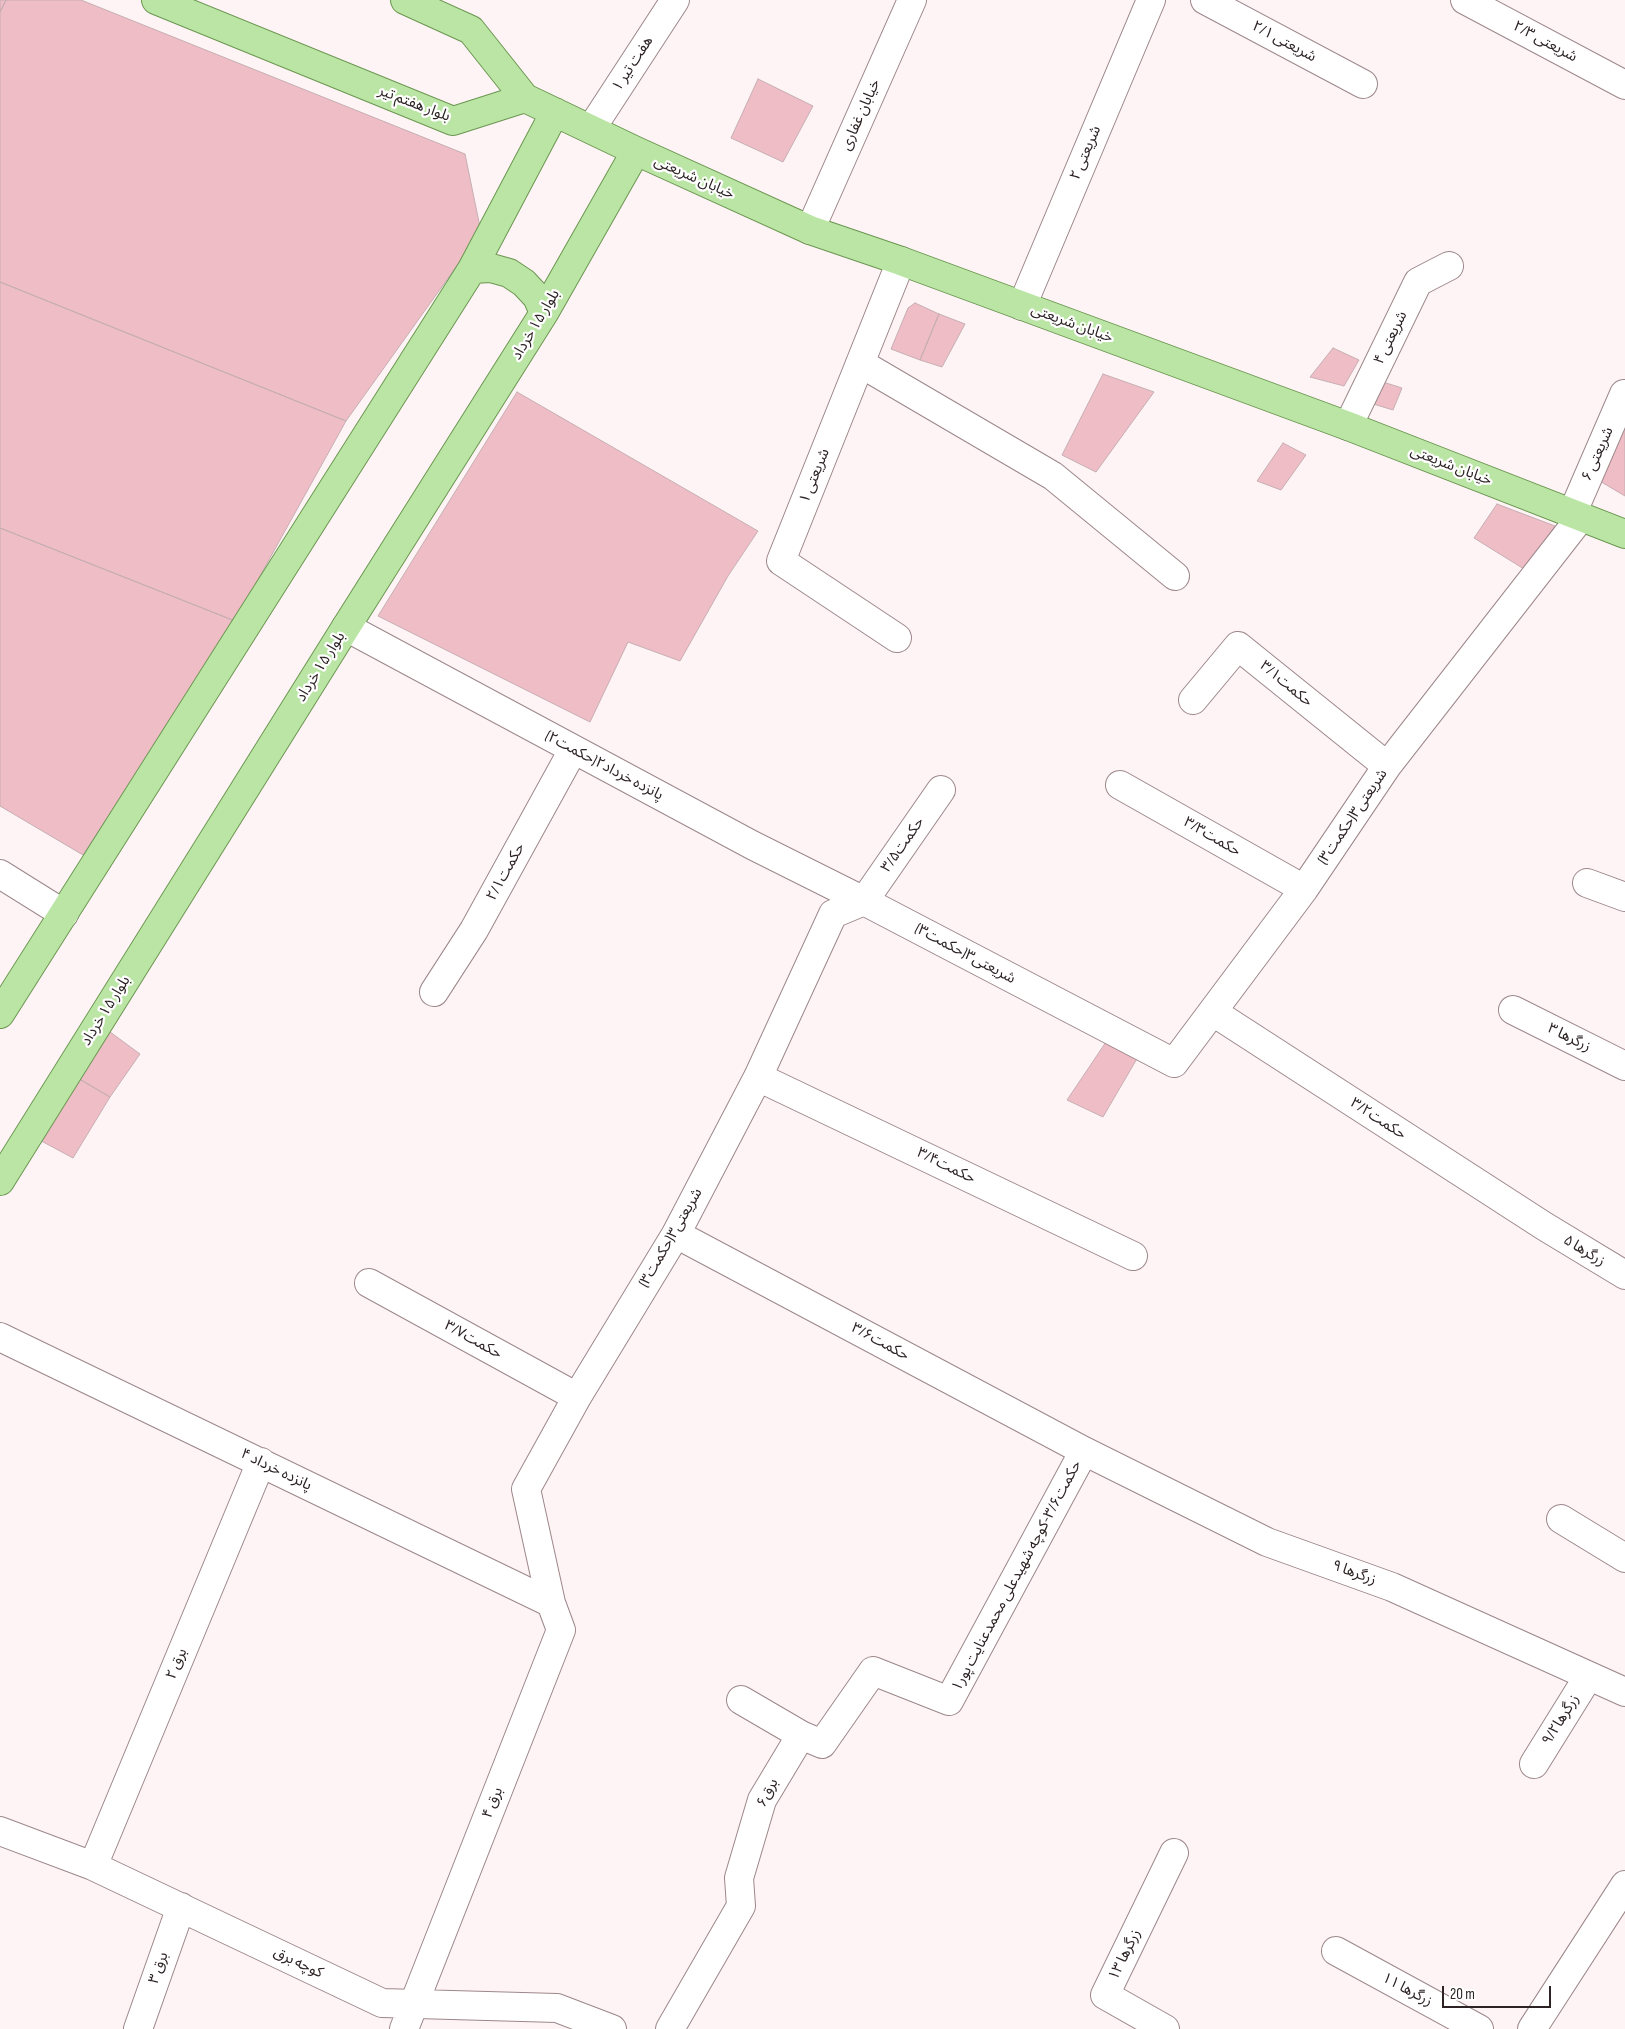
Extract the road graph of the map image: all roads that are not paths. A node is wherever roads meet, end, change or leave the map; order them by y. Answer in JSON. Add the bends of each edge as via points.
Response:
{"nodes":[{"id":1,"x":404,"y":0,"type":"edge"},
{"id":2,"x":675,"y":0,"type":"edge"},
{"id":3,"x":912,"y":0,"type":"edge"},
{"id":4,"x":1151,"y":0,"type":"edge"},
{"id":5,"x":1205,"y":0,"type":"edge"},
{"id":6,"x":1465,"y":0,"type":"edge"},
{"id":7,"x":171,"y":3,"type":"edge"},
{"id":8,"x":1363,"y":84,"type":"dead end"},
{"id":9,"x":1625,"y":85,"type":"edge"},
{"id":10,"x":525,"y":98,"type":"junction"},
{"id":11,"x":555,"y":112,"type":"junction"},
{"id":12,"x":591,"y":129,"type":"junction"},
{"id":13,"x":636,"y":151,"type":"junction"},
{"id":14,"x":810,"y":230,"type":"junction"},
{"id":15,"x":901,"y":261,"type":"junction"},
{"id":16,"x":1449,"y":266,"type":"dead end"},
{"id":17,"x":472,"y":269,"type":"junction"},
{"id":18,"x":1022,"y":306,"type":"junction"},
{"id":19,"x":544,"y":314,"type":"junction"},
{"id":20,"x":860,"y":364,"type":"junction"},
{"id":21,"x":1624,"y":394,"type":"edge"},
{"id":22,"x":1348,"y":426,"type":"junction"},
{"id":23,"x":1576,"y":515,"type":"junction"},
{"id":24,"x":1625,"y":534,"type":"edge"},
{"id":25,"x":1175,"y":576,"type":"dead end"},
{"id":26,"x":346,"y":627,"type":"junction"},
{"id":27,"x":897,"y":638,"type":"dead end"},
{"id":28,"x":1193,"y":700,"type":"dead end"},
{"id":29,"x":573,"y":750,"type":"junction"},
{"id":30,"x":1387,"y":766,"type":"junction"},
{"id":31,"x":1120,"y":785,"type":"dead end"},
{"id":32,"x":941,"y":790,"type":"dead end"},
{"id":33,"x":0,"y":874,"type":"edge"},
{"id":34,"x":1587,"y":883,"type":"dead end"},
{"id":35,"x":1304,"y":889,"type":"junction"},
{"id":36,"x":1625,"y":897,"type":"edge"},
{"id":37,"x":864,"y":901,"type":"junction"},
{"id":38,"x":64,"y":914,"type":"junction"},
{"id":39,"x":434,"y":992,"type":"dead end"},
{"id":40,"x":1513,"y":1010,"type":"dead end"},
{"id":41,"x":1212,"y":1012,"type":"junction"},
{"id":42,"x":0,"y":1014,"type":"edge"},
{"id":43,"x":1625,"y":1066,"type":"edge"},
{"id":44,"x":758,"y":1077,"type":"junction"},
{"id":45,"x":0,"y":1181,"type":"edge"},
{"id":46,"x":1544,"y":1226,"type":"joint"},
{"id":47,"x":676,"y":1234,"type":"junction"},
{"id":48,"x":1133,"y":1256,"type":"dead end"},
{"id":49,"x":1625,"y":1276,"type":"edge"},
{"id":50,"x":369,"y":1282,"type":"dead end"},
{"id":51,"x":0,"y":1337,"type":"edge"},
{"id":52,"x":577,"y":1396,"type":"junction"},
{"id":53,"x":1084,"y":1450,"type":"junction"},
{"id":54,"x":261,"y":1462,"type":"junction"},
{"id":55,"x":1561,"y":1519,"type":"dead end"},
{"id":56,"x":1624,"y":1554,"type":"edge"},
{"id":57,"x":551,"y":1603,"type":"junction"},
{"id":58,"x":1588,"y":1677,"type":"junction"},
{"id":59,"x":1625,"y":1692,"type":"edge"},
{"id":60,"x":741,"y":1700,"type":"dead end"},
{"id":61,"x":801,"y":1735,"type":"junction"},
{"id":62,"x":1534,"y":1764,"type":"dead end"},
{"id":63,"x":0,"y":1831,"type":"edge"},
{"id":64,"x":1174,"y":1853,"type":"dead end"},
{"id":65,"x":93,"y":1866,"type":"junction"},
{"id":66,"x":1625,"y":1885,"type":"edge"},
{"id":67,"x":180,"y":1907,"type":"junction"},
{"id":68,"x":1336,"y":1951,"type":"dead end"},
{"id":69,"x":414,"y":2004,"type":"junction"},
{"id":70,"x":556,"y":2019,"type":"edge"},
{"id":71,"x":138,"y":2029,"type":"edge"},
{"id":72,"x":404,"y":2029,"type":"edge"},
{"id":73,"x":612,"y":2029,"type":"edge"},
{"id":74,"x":670,"y":2029,"type":"edge"},
{"id":75,"x":1165,"y":2029,"type":"edge"},
{"id":76,"x":1479,"y":2029,"type":"edge"},
{"id":77,"x":1532,"y":2029,"type":"edge"}],
"edges":[{"from":1,"to":10,"type":"main road","via":[[471,30]]},
{"from":2,"to":12,"type":"street","name":"هفت تیر ۱"},
{"from":3,"to":14,"type":"street","name":"خیابان غفاری"},
{"from":4,"to":18,"type":"street","name":"شریعتی ۲"},
{"from":5,"to":8,"type":"street","name":"شریعتی ۲/۱"},
{"from":6,"to":9,"type":"street","name":"شریعتی ۲/۳"},
{"from":7,"to":10,"type":"main road","name":"بلوار هفتم تیر","via":[[453,120]]},
{"from":10,"to":11,"type":"main road","name":"خیابان شریعتی"},
{"from":11,"to":12,"type":"main road","name":"خیابان شریعتی"},
{"from":11,"to":17,"type":"main road"},
{"from":12,"to":13,"type":"main road","name":"خیابان شریعتی"},
{"from":13,"to":14,"type":"main road","name":"خیابان شریعتی"},
{"from":13,"to":19,"type":"main road","name":"بلوار ۱۵ خرداد"},
{"from":14,"to":15,"type":"main road","name":"خیابان شریعتی"},
{"from":15,"to":18,"type":"main road","name":"خیابان شریعتی"},
{"from":15,"to":20,"type":"street","name":"شریعتی ۱"},
{"from":16,"to":22,"type":"street","name":"شریعتی ۴","via":[[1418,282]]},
{"from":17,"to":19,"type":"main road","via":[[491,268],[509,273],[537,297]]},
{"from":17,"to":38,"type":"main road"},
{"from":18,"to":22,"type":"main road","name":"خیابان شریعتی"},
{"from":19,"to":26,"type":"main road","name":"بلوار ۱۵ خرداد"},
{"from":20,"to":25,"type":"street","via":[[1053,476]]},
{"from":20,"to":27,"type":"street","name":"شریعتی ۱","via":[[781,561]]},
{"from":21,"to":23,"type":"street","name":"شریعتی ۶"},
{"from":22,"to":23,"type":"main road","name":"خیابان شریعتی"},
{"from":23,"to":24,"type":"main road","name":"خیابان شریعتی"},
{"from":23,"to":30,"type":"street","name":"شریعتی۳(حکمت۳)"},
{"from":26,"to":29,"type":"street","name":"پانزده خرداد۲(حکمت۲)"},
{"from":26,"to":45,"type":"main road","name":"بلوار ۱۵ خرداد"},
{"from":28,"to":30,"type":"street","name":"حکمت۳/۱","via":[[1238,646]]},
{"from":29,"to":37,"type":"street","name":"پانزده خرداد۲(حکمت۲)"},
{"from":29,"to":39,"type":"street","name":"حکمت۲/۱","via":[[474,930]]},
{"from":30,"to":35,"type":"street","name":"شریعتی۳(حکمت۳)"},
{"from":31,"to":35,"type":"street","name":"حکمت۳/۳"},
{"from":32,"to":37,"type":"street","name":"حکمت۳/۵"},
{"from":33,"to":38,"type":"street"},
{"from":34,"to":36,"type":"street"},
{"from":35,"to":41,"type":"street","name":"شریعتی۳(حکمت۳)"},
{"from":37,"to":41,"type":"street","name":"شریعتی۳(حکمت۳)","via":[[1174,1063]]},
{"from":37,"to":44,"type":"street","name":"شریعتی۳(حکمت۳)","via":[[832,914]]},
{"from":38,"to":42,"type":"main road"},
{"from":40,"to":43,"type":"street","name":"زرگرها ۳"},
{"from":41,"to":46,"type":"street","name":"حکمت۳/۲"},
{"from":44,"to":47,"type":"street","name":"شریعتی۳(حکمت۳)"},
{"from":44,"to":48,"type":"street","name":"حکمت۳/۴"},
{"from":46,"to":49,"type":"street","name":"زرگرها ۵"},
{"from":47,"to":52,"type":"street","name":"شریعتی۳(حکمت۳)"},
{"from":47,"to":53,"type":"street","name":"حکمت۳/۶"},
{"from":50,"to":52,"type":"street","name":"حکمت۳/۷"},
{"from":51,"to":54,"type":"street","name":"پانزده خرداد ۴"},
{"from":52,"to":57,"type":"street","name":"شریعتی۳(حکمت۳)","via":[[526,1489]]},
{"from":53,"to":58,"type":"street","name":"زرگرها ۹","via":[[1267,1542],[1392,1587]]},
{"from":53,"to":61,"type":"street","name":"حکمت۳/۶-کوچه شهیدعلی محمدعنایت پور۱","via":[[949,1701],[874,1671],[822,1744]]},
{"from":54,"to":57,"type":"street","name":"پانزده خرداد ۴"},
{"from":54,"to":65,"type":"street","name":"برق ۲"},
{"from":55,"to":56,"type":"street"},
{"from":57,"to":69,"type":"street","name":"برق ۴","via":[[562,1630]]},
{"from":58,"to":59,"type":"street","name":"زرگرها ۹"},
{"from":58,"to":62,"type":"street","name":"زرگرها۹/۲"},
{"from":60,"to":61,"type":"street"},
{"from":61,"to":74,"type":"street","name":"برق۶","via":[[762,1800],[739,1878],[741,1906]]},
{"from":63,"to":65,"type":"street","name":"کوچه برق"},
{"from":64,"to":75,"type":"street","name":"زرگرها ۱۳","via":[[1105,1995]]},
{"from":65,"to":67,"type":"street","name":"کوچه برق"},
{"from":66,"to":77,"type":"street"},
{"from":67,"to":69,"type":"street","name":"کوچه برق","via":[[382,2003]]},
{"from":67,"to":71,"type":"street","name":"برق ۳"},
{"from":68,"to":76,"type":"street","name":"زرگرها ۱۱"},
{"from":69,"to":70,"type":"street","name":"کوچه برق"},
{"from":69,"to":72,"type":"street","name":"برق ۴"},
{"from":70,"to":73,"type":"street","name":"کوچه برق"}]}
